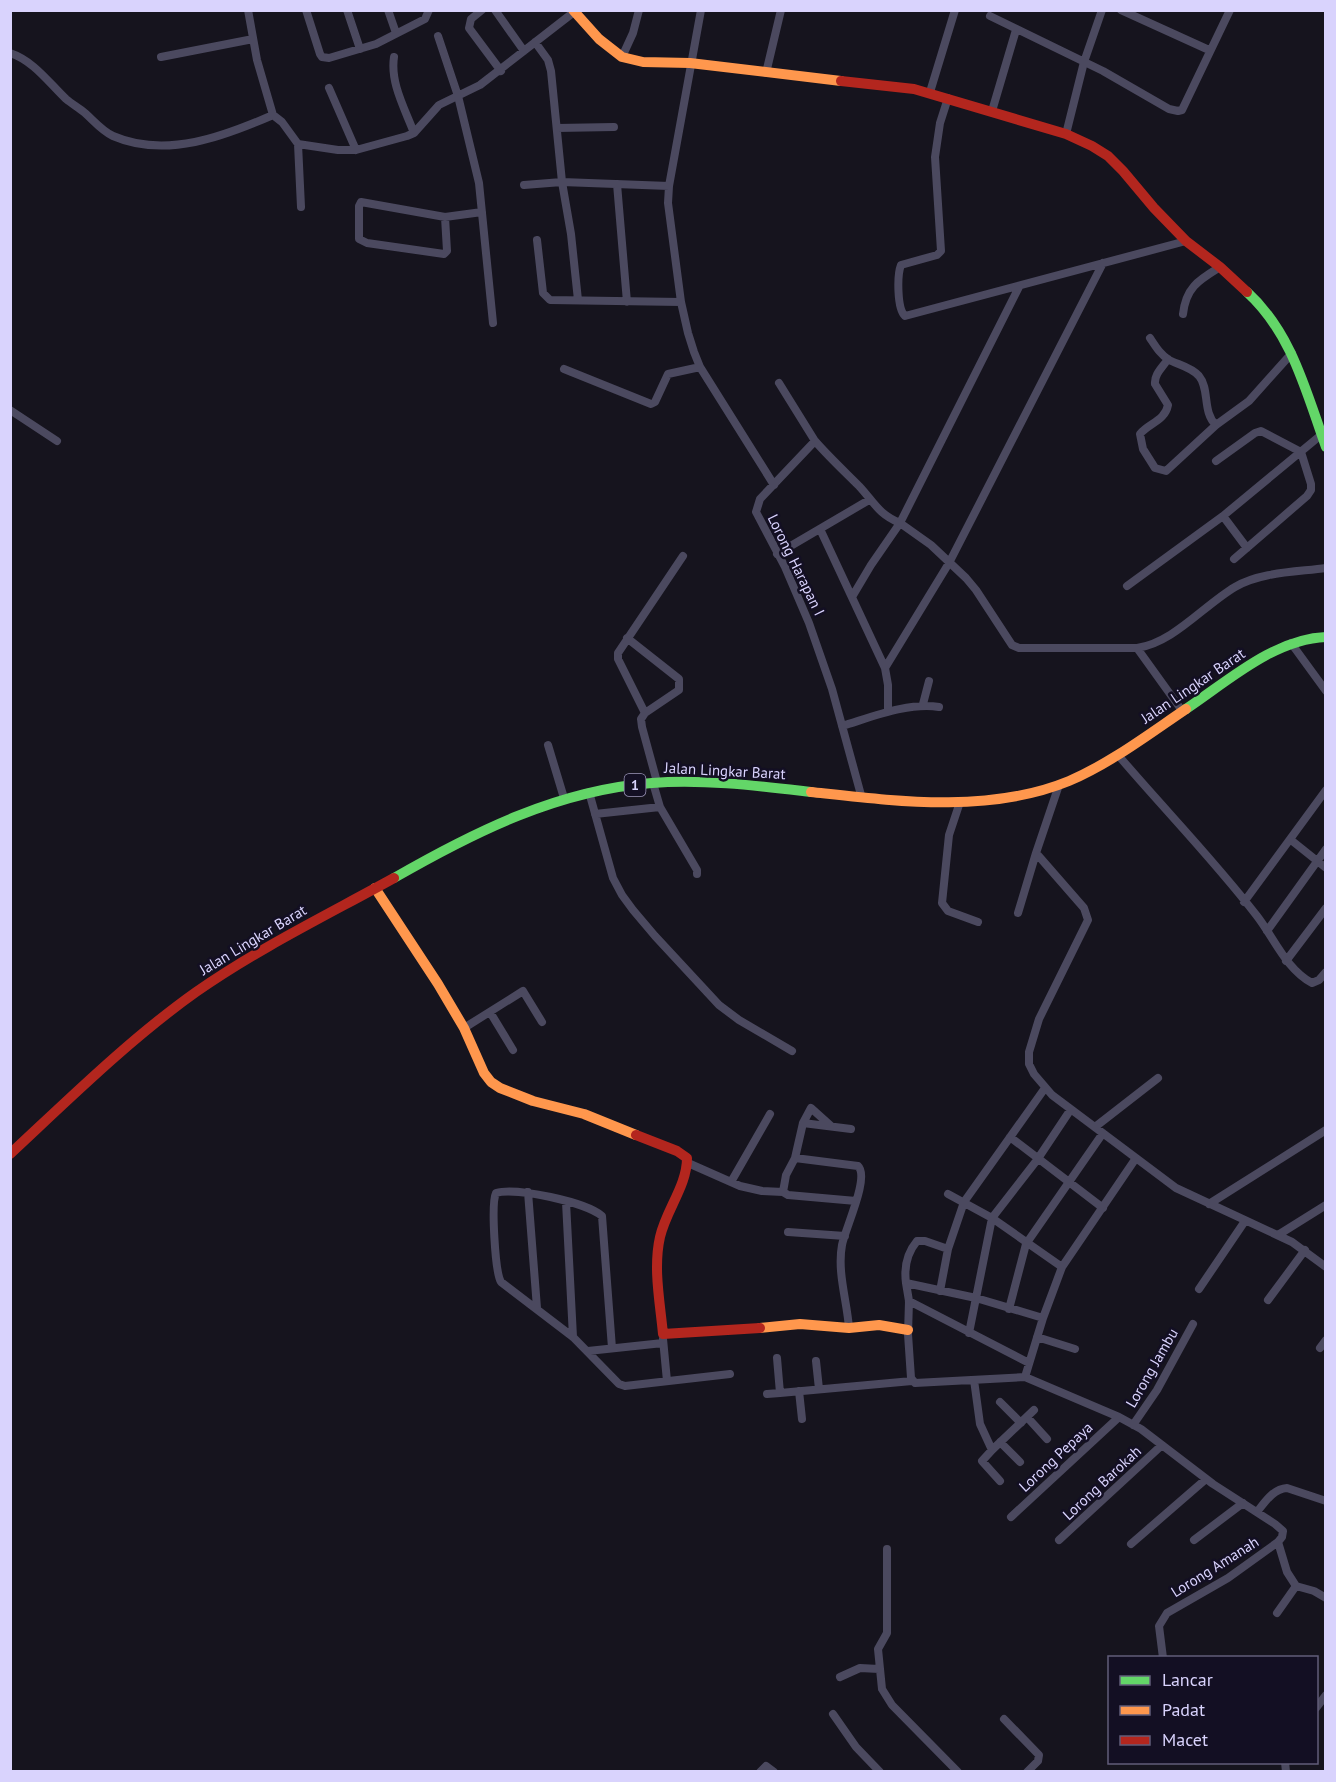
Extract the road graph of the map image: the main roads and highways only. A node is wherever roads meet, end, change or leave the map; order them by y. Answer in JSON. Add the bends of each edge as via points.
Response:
{"nodes":[{"id":1,"x":574,"y":11,"type":"edge"},
{"id":2,"x":1326,"y":447,"type":"edge"},
{"id":3,"x":1326,"y":637,"type":"edge"},
{"id":4,"x":375,"y":888,"type":"junction"},
{"id":5,"x":10,"y":1154,"type":"edge"},
{"id":6,"x":908,"y":1330,"type":"road end"}],
"edges":[{"from":1,"to":2,"type":"main road","via":[[622,57],[930,92],[1066,134],[1108,156],[1186,241],[1257,300],[1271,318],[1292,353]]},
{"from":3,"to":4,"type":"main road","name":"Jalan Lingkar Barat","number":"1","via":[[1313,636],[1280,646],[1118,755],[1060,784],[1020,795],[960,802],[900,800],[731,784],[655,782],[564,798],[504,820]]},
{"from":4,"to":5,"type":"main road","name":"Jalan Lingkar Barat","number":"1","via":[[249,957],[178,1004]]},
{"from":4,"to":6,"type":"main road","via":[[438,984],[494,1085],[584,1114],[684,1154],[688,1163],[663,1224],[657,1250],[663,1338],[800,1324],[849,1328],[879,1325]]}]}
